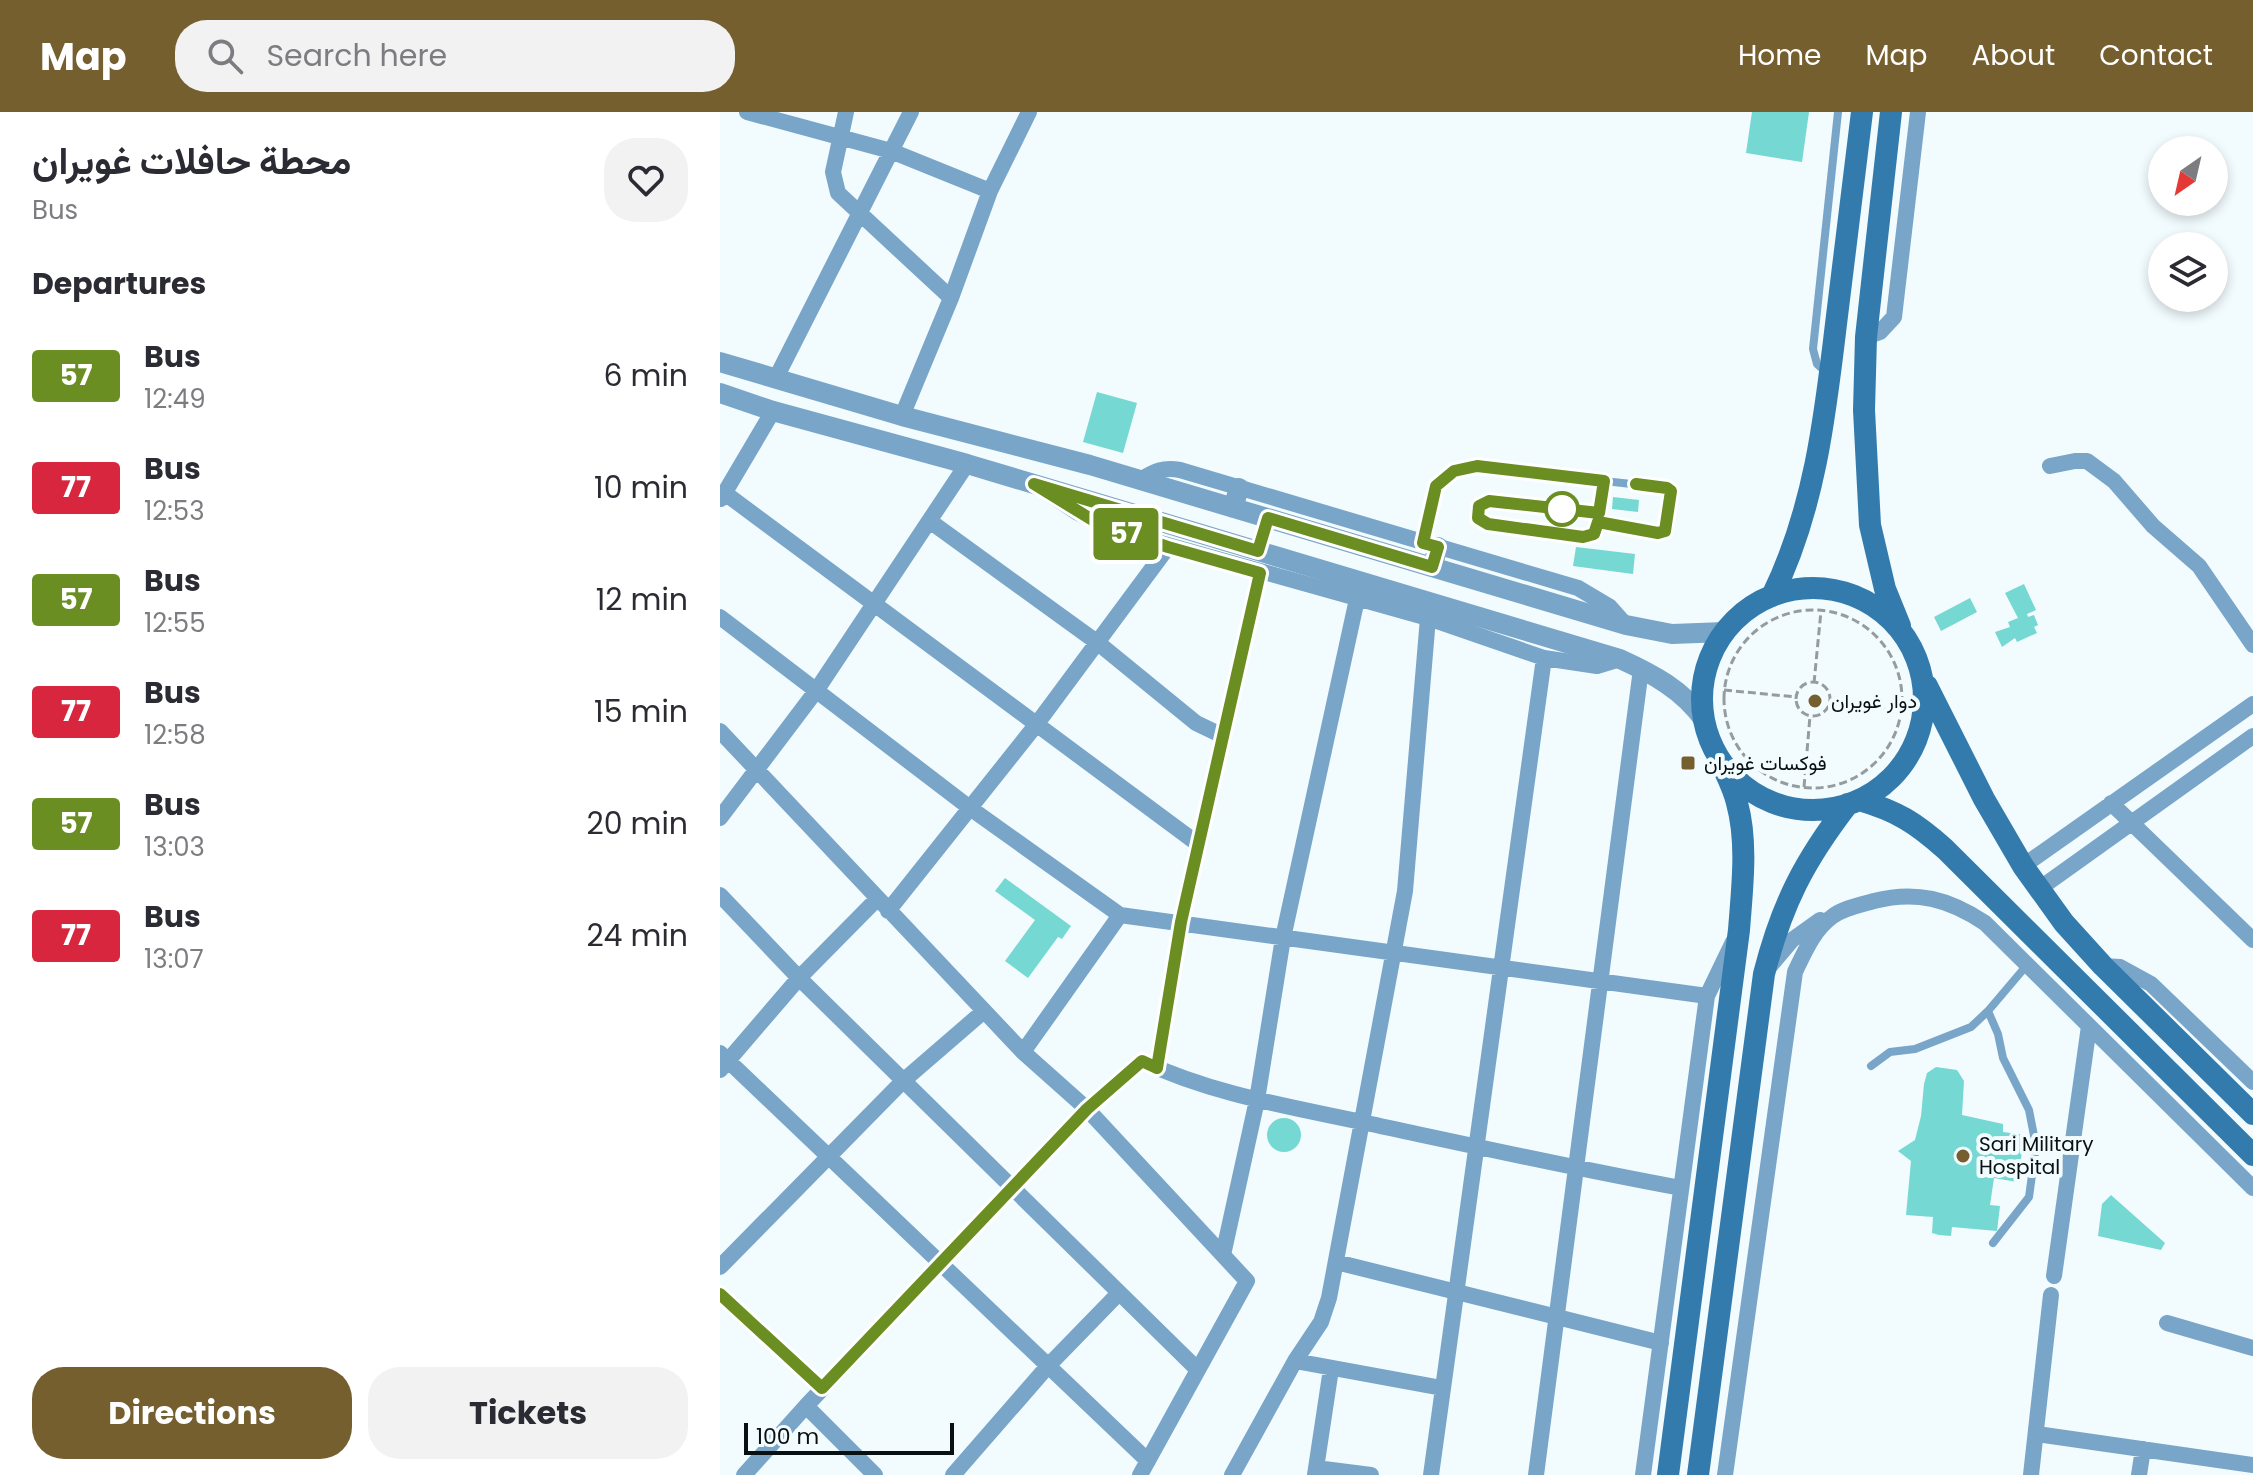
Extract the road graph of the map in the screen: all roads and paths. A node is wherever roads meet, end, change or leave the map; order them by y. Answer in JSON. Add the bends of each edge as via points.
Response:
{"nodes":[{"id":1,"x":747,"y":112,"type":"edge"},
{"id":2,"x":846,"y":112,"type":"edge"},
{"id":3,"x":911,"y":112,"type":"edge"},
{"id":4,"x":1029,"y":112,"type":"edge"},
{"id":5,"x":1838,"y":112,"type":"edge"},
{"id":6,"x":1862,"y":112,"type":"edge"},
{"id":7,"x":1891,"y":112,"type":"edge"},
{"id":8,"x":1918,"y":112,"type":"edge"},
{"id":9,"x":840,"y":137,"type":"junction"},
{"id":10,"x":891,"y":151,"type":"junction"},
{"id":11,"x":990,"y":191,"type":"junction"},
{"id":12,"x":858,"y":215,"type":"junction"},
{"id":13,"x":951,"y":298,"type":"junction"},
{"id":14,"x":1866,"y":337,"type":"junction"},
{"id":15,"x":720,"y":362,"type":"edge"},
{"id":16,"x":1830,"y":374,"type":"junction"},
{"id":17,"x":776,"y":378,"type":"junction"},
{"id":18,"x":720,"y":393,"type":"edge"},
{"id":19,"x":773,"y":411,"type":"junction"},
{"id":20,"x":902,"y":416,"type":"junction"},
{"id":21,"x":891,"y":443,"type":"junction"},
{"id":22,"x":967,"y":464,"type":"junction"},
{"id":23,"x":2050,"y":466,"type":"dead end"},
{"id":24,"x":1140,"y":480,"type":"junction"},
{"id":25,"x":1604,"y":481,"type":"junction"},
{"id":26,"x":1034,"y":484,"type":"junction"},
{"id":27,"x":1239,"y":488,"type":"junction"},
{"id":28,"x":723,"y":497,"type":"edge"},
{"id":29,"x":1233,"y":508,"type":"junction"},
{"id":30,"x":1598,"y":517,"type":"junction"},
{"id":31,"x":1268,"y":518,"type":"junction"},
{"id":32,"x":931,"y":522,"type":"junction"},
{"id":33,"x":1168,"y":547,"type":"junction"},
{"id":34,"x":1258,"y":551,"type":"junction"},
{"id":35,"x":1431,"y":552,"type":"junction"},
{"id":36,"x":1260,"y":573,"type":"junction"},
{"id":37,"x":1772,"y":596,"type":"junction"},
{"id":38,"x":1357,"y":599,"type":"junction"},
{"id":39,"x":875,"y":605,"type":"junction"},
{"id":40,"x":1821,"y":611,"type":"junction"},
{"id":41,"x":720,"y":617,"type":"edge"},
{"id":42,"x":1428,"y":618,"type":"junction"},
{"id":43,"x":1725,"y":632,"type":"junction"},
{"id":44,"x":1905,"y":638,"type":"junction"},
{"id":45,"x":1098,"y":643,"type":"junction"},
{"id":46,"x":2253,"y":645,"type":"edge"},
{"id":47,"x":1544,"y":658,"type":"junction"},
{"id":48,"x":1620,"y":659,"type":"junction"},
{"id":49,"x":1919,"y":667,"type":"junction"},
{"id":50,"x":1641,"y":669,"type":"junction"},
{"id":51,"x":1814,"y":683,"type":"junction"},
{"id":52,"x":1724,"y":690,"type":"junction"},
{"id":53,"x":816,"y":691,"type":"junction"},
{"id":54,"x":1796,"y":697,"type":"junction"},
{"id":55,"x":1829,"y":701,"type":"junction"},
{"id":56,"x":2253,"y":704,"type":"edge"},
{"id":57,"x":1901,"y":711,"type":"junction"},
{"id":58,"x":1810,"y":716,"type":"junction"},
{"id":59,"x":1704,"y":720,"type":"junction"},
{"id":60,"x":1036,"y":725,"type":"junction"},
{"id":61,"x":720,"y":731,"type":"edge"},
{"id":62,"x":1223,"y":736,"type":"junction"},
{"id":63,"x":2253,"y":736,"type":"edge"},
{"id":64,"x":1718,"y":756,"type":"junction"},
{"id":65,"x":756,"y":769,"type":"junction"},
{"id":66,"x":1804,"y":787,"type":"junction"},
{"id":67,"x":1853,"y":802,"type":"junction"},
{"id":68,"x":2111,"y":803,"type":"junction"},
{"id":69,"x":970,"y":808,"type":"junction"},
{"id":70,"x":720,"y":818,"type":"edge"},
{"id":71,"x":2130,"y":823,"type":"junction"},
{"id":72,"x":1198,"y":844,"type":"junction"},
{"id":73,"x":2023,"y":866,"type":"junction"},
{"id":74,"x":2039,"y":889,"type":"junction"},
{"id":75,"x":720,"y":895,"type":"edge"},
{"id":76,"x":882,"y":905,"type":"junction"},
{"id":77,"x":1120,"y":915,"type":"junction"},
{"id":78,"x":1834,"y":916,"type":"junction"},
{"id":79,"x":1181,"y":922,"type":"junction"},
{"id":80,"x":1739,"y":930,"type":"junction"},
{"id":81,"x":1283,"y":938,"type":"junction"},
{"id":82,"x":2253,"y":940,"type":"edge"},
{"id":83,"x":1394,"y":952,"type":"junction"},
{"id":84,"x":2027,"y":965,"type":"junction"},
{"id":85,"x":2103,"y":966,"type":"junction"},
{"id":86,"x":1501,"y":969,"type":"junction"},
{"id":87,"x":1764,"y":974,"type":"junction"},
{"id":88,"x":799,"y":978,"type":"junction"},
{"id":89,"x":1602,"y":982,"type":"junction"},
{"id":90,"x":1707,"y":996,"type":"junction"},
{"id":91,"x":984,"y":1011,"type":"junction"},
{"id":92,"x":1988,"y":1011,"type":"junction"},
{"id":93,"x":2089,"y":1026,"type":"junction"},
{"id":94,"x":1023,"y":1052,"type":"junction"},
{"id":95,"x":722,"y":1061,"type":"edge"},
{"id":96,"x":1871,"y":1066,"type":"dead end"},
{"id":97,"x":1157,"y":1068,"type":"junction"},
{"id":98,"x":903,"y":1081,"type":"junction"},
{"id":99,"x":2253,"y":1082,"type":"edge"},
{"id":100,"x":1257,"y":1100,"type":"junction"},
{"id":101,"x":1087,"y":1109,"type":"junction"},
{"id":102,"x":2253,"y":1114,"type":"edge"},
{"id":103,"x":1362,"y":1122,"type":"junction"},
{"id":104,"x":1476,"y":1147,"type":"junction"},
{"id":105,"x":2253,"y":1155,"type":"edge"},
{"id":106,"x":829,"y":1157,"type":"junction"},
{"id":107,"x":1575,"y":1168,"type":"junction"},
{"id":108,"x":1012,"y":1188,"type":"junction"},
{"id":109,"x":1681,"y":1188,"type":"junction"},
{"id":110,"x":2253,"y":1188,"type":"edge"},
{"id":111,"x":1993,"y":1243,"type":"dead end"},
{"id":112,"x":1223,"y":1255,"type":"junction"},
{"id":113,"x":1336,"y":1262,"type":"junction"},
{"id":114,"x":941,"y":1264,"type":"junction"},
{"id":115,"x":720,"y":1267,"type":"edge"},
{"id":116,"x":2054,"y":1276,"type":"dead end"},
{"id":117,"x":1456,"y":1292,"type":"junction"},
{"id":118,"x":1119,"y":1293,"type":"junction"},
{"id":119,"x":720,"y":1294,"type":"edge"},
{"id":120,"x":2051,"y":1295,"type":"dead end"},
{"id":121,"x":1557,"y":1317,"type":"junction"},
{"id":122,"x":2167,"y":1323,"type":"dead end"},
{"id":123,"x":1661,"y":1343,"type":"junction"},
{"id":124,"x":2253,"y":1348,"type":"edge"},
{"id":125,"x":1295,"y":1361,"type":"junction"},
{"id":126,"x":1048,"y":1366,"type":"junction"},
{"id":127,"x":1331,"y":1369,"type":"junction"},
{"id":128,"x":1198,"y":1370,"type":"junction"},
{"id":129,"x":822,"y":1388,"type":"junction"},
{"id":130,"x":1442,"y":1388,"type":"junction"},
{"id":131,"x":806,"y":1406,"type":"junction"},
{"id":132,"x":2037,"y":1434,"type":"junction"},
{"id":133,"x":2143,"y":1449,"type":"junction"},
{"id":134,"x":2253,"y":1465,"type":"edge"},
{"id":135,"x":1144,"y":1468,"type":"edge"},
{"id":136,"x":1315,"y":1472,"type":"edge"},
{"id":137,"x":744,"y":1475,"type":"edge"},
{"id":138,"x":875,"y":1475,"type":"edge"},
{"id":139,"x":953,"y":1475,"type":"edge"},
{"id":140,"x":1232,"y":1475,"type":"edge"},
{"id":141,"x":1371,"y":1475,"type":"edge"},
{"id":142,"x":1431,"y":1475,"type":"edge"},
{"id":143,"x":1536,"y":1475,"type":"edge"},
{"id":144,"x":1643,"y":1475,"type":"edge"},
{"id":145,"x":1668,"y":1475,"type":"edge"},
{"id":146,"x":1698,"y":1475,"type":"edge"},
{"id":147,"x":1725,"y":1475,"type":"edge"},
{"id":148,"x":2031,"y":1475,"type":"edge"},
{"id":149,"x":2139,"y":1475,"type":"edge"}],
"edges":[{"from":1,"to":9,"type":"street"},
{"from":2,"to":9,"type":"street"},
{"from":3,"to":10,"type":"street"},
{"from":4,"to":11,"type":"street"},
{"from":5,"to":16,"type":"lane","via":[[1813,349],[1817,364]]},
{"from":6,"to":16,"type":"main road"},
{"from":7,"to":14,"type":"main road"},
{"from":8,"to":14,"type":"street","via":[[1894,317],[1880,332]]},
{"from":9,"to":10,"type":"street"},
{"from":9,"to":12,"type":"street","via":[[834,187]]},
{"from":10,"to":11,"type":"street"},
{"from":10,"to":12,"type":"street"},
{"from":11,"to":13,"type":"street"},
{"from":12,"to":13,"type":"street"},
{"from":12,"to":17,"type":"street"},
{"from":13,"to":20,"type":"street"},
{"from":14,"to":44,"type":"main road","via":[[1870,525],[1885,589]]},
{"from":15,"to":17,"type":"street"},
{"from":16,"to":37,"type":"main road","via":[[1807,507]]},
{"from":17,"to":20,"type":"street"},
{"from":18,"to":19,"type":"street"},
{"from":19,"to":21,"type":"street"},
{"from":19,"to":28,"type":"street"},
{"from":20,"to":21,"type":"street"},
{"from":20,"to":24,"type":"street"},
{"from":21,"to":22,"type":"street"},
{"from":22,"to":26,"type":"street"},
{"from":22,"to":32,"type":"street"},
{"from":23,"to":46,"type":"street","via":[[2087,461],[2114,481],[2153,526],[2199,566]]},
{"from":24,"to":27,"type":"street","via":[[1168,468]]},
{"from":24,"to":29,"type":"street"},
{"from":25,"to":30,"type":"lane"},
{"from":25,"to":30,"type":"lane","via":[[1667,488],[1672,502],[1661,533]]},
{"from":25,"to":35,"type":"lane","via":[[1477,466],[1454,471],[1436,486]]},
{"from":26,"to":33,"type":"street","via":[[1099,524]]},
{"from":26,"to":34,"type":"street"},
{"from":27,"to":29,"type":"street"},
{"from":27,"to":35,"type":"street"},
{"from":28,"to":39,"type":"street"},
{"from":29,"to":31,"type":"street"},
{"from":30,"to":30,"type":"lane","via":[[1594,534],[1583,537],[1493,525],[1478,513],[1489,501]]},
{"from":31,"to":34,"type":"street"},
{"from":31,"to":35,"type":"street"},
{"from":32,"to":39,"type":"street"},
{"from":32,"to":45,"type":"street"},
{"from":33,"to":36,"type":"street"},
{"from":33,"to":45,"type":"street"},
{"from":34,"to":48,"type":"street"},
{"from":35,"to":43,"type":"street","via":[[1626,625],[1672,634]]},
{"from":36,"to":38,"type":"street"},
{"from":36,"to":62,"type":"street"},
{"from":37,"to":43,"type":"main road","via":[[1741,614]]},
{"from":37,"to":44,"type":"main road","via":[[1801,589],[1846,594],[1873,607]]},
{"from":38,"to":42,"type":"street"},
{"from":38,"to":81,"type":"street"},
{"from":39,"to":53,"type":"street"},
{"from":39,"to":60,"type":"street"},
{"from":40,"to":51,"type":"path"},
{"from":40,"to":52,"type":"path","via":[[1784,615],[1753,633],[1735,655]]},
{"from":40,"to":57,"type":"path","via":[[1852,620],[1879,640],[1899,678]]},
{"from":41,"to":53,"type":"street"},
{"from":42,"to":47,"type":"street"},
{"from":42,"to":83,"type":"street","via":[[1405,891]]},
{"from":43,"to":59,"type":"main road","via":[[1705,673]]},
{"from":44,"to":49,"type":"main road"},
{"from":45,"to":60,"type":"street"},
{"from":45,"to":62,"type":"street","via":[[1196,723]]},
{"from":47,"to":48,"type":"street","via":[[1597,666]]},
{"from":47,"to":86,"type":"street"},
{"from":48,"to":50,"type":"street"},
{"from":49,"to":67,"type":"main road","via":[[1923,710],[1911,752],[1883,785]]},
{"from":49,"to":73,"type":"main road"},
{"from":50,"to":59,"type":"street","via":[[1681,694]]},
{"from":50,"to":89,"type":"street"},
{"from":51,"to":54,"type":"path","via":[[1802,686]]},
{"from":51,"to":55,"type":"path","via":[[1825,688]]},
{"from":52,"to":54,"type":"path"},
{"from":52,"to":66,"type":"path","via":[[1728,726],[1741,751],[1768,776]]},
{"from":53,"to":65,"type":"street"},
{"from":53,"to":69,"type":"street"},
{"from":54,"to":58,"type":"path","via":[[1799,709]]},
{"from":55,"to":57,"type":"path"},
{"from":55,"to":58,"type":"path","via":[[1822,713]]},
{"from":56,"to":68,"type":"street"},
{"from":57,"to":66,"type":"path","via":[[1890,743],[1868,769],[1838,784]]},
{"from":58,"to":66,"type":"path"},
{"from":59,"to":64,"type":"main road"},
{"from":60,"to":69,"type":"street"},
{"from":60,"to":72,"type":"street"},
{"from":61,"to":65,"type":"street"},
{"from":62,"to":72,"type":"street"},
{"from":63,"to":71,"type":"street"},
{"from":64,"to":67,"type":"main road","via":[[1745,786],[1780,805],[1821,810]]},
{"from":64,"to":80,"type":"main road","via":[[1740,821]]},
{"from":65,"to":70,"type":"street"},
{"from":65,"to":76,"type":"street"},
{"from":67,"to":87,"type":"main road","via":[[1812,852],[1795,884]]},
{"from":67,"to":105,"type":"main road","via":[[1909,819],[1945,849]]},
{"from":68,"to":71,"type":"street"},
{"from":68,"to":73,"type":"street"},
{"from":69,"to":76,"type":"street"},
{"from":69,"to":77,"type":"street"},
{"from":71,"to":74,"type":"street"},
{"from":71,"to":82,"type":"street"},
{"from":72,"to":79,"type":"street"},
{"from":73,"to":74,"type":"main road"},
{"from":74,"to":85,"type":"main road"},
{"from":75,"to":88,"type":"street"},
{"from":76,"to":88,"type":"street"},
{"from":76,"to":91,"type":"street"},
{"from":77,"to":79,"type":"street"},
{"from":77,"to":94,"type":"street"},
{"from":78,"to":84,"type":"street","via":[[1889,897],[1937,899],[1985,923]]},
{"from":78,"to":87,"type":"street","via":[[1792,940]]},
{"from":78,"to":147,"type":"street","via":[[1813,938],[1795,972]]},
{"from":79,"to":81,"type":"street"},
{"from":79,"to":97,"type":"street"},
{"from":80,"to":90,"type":"street"},
{"from":80,"to":145,"type":"main road"},
{"from":81,"to":83,"type":"street"},
{"from":81,"to":100,"type":"street"},
{"from":83,"to":86,"type":"street"},
{"from":83,"to":103,"type":"street"},
{"from":84,"to":92,"type":"lane"},
{"from":84,"to":93,"type":"street"},
{"from":85,"to":99,"type":"street","via":[[2120,967],[2151,984]]},
{"from":85,"to":102,"type":"main road"},
{"from":86,"to":89,"type":"street"},
{"from":86,"to":104,"type":"street"},
{"from":87,"to":146,"type":"main road"},
{"from":88,"to":95,"type":"street"},
{"from":88,"to":98,"type":"street"},
{"from":89,"to":90,"type":"street"},
{"from":89,"to":107,"type":"street"},
{"from":90,"to":109,"type":"street"},
{"from":91,"to":94,"type":"street"},
{"from":91,"to":98,"type":"street"},
{"from":92,"to":96,"type":"lane","via":[[1971,1027],[1915,1049],[1890,1052]]},
{"from":92,"to":111,"type":"lane","via":[[2003,1058],[2029,1110],[2036,1146],[2029,1197]]},
{"from":93,"to":110,"type":"street"},
{"from":93,"to":116,"type":"street"},
{"from":94,"to":101,"type":"street"},
{"from":95,"to":106,"type":"street"},
{"from":97,"to":100,"type":"street"},
{"from":97,"to":101,"type":"street","via":[[1142,1061]]},
{"from":98,"to":106,"type":"street"},
{"from":98,"to":108,"type":"street"},
{"from":100,"to":103,"type":"street"},
{"from":100,"to":112,"type":"street"},
{"from":101,"to":108,"type":"street"},
{"from":101,"to":112,"type":"street"},
{"from":103,"to":104,"type":"street"},
{"from":103,"to":113,"type":"street"},
{"from":104,"to":107,"type":"street"},
{"from":104,"to":117,"type":"street"},
{"from":106,"to":114,"type":"street"},
{"from":106,"to":115,"type":"street"},
{"from":107,"to":109,"type":"street"},
{"from":107,"to":121,"type":"street"},
{"from":108,"to":114,"type":"street"},
{"from":108,"to":118,"type":"street"},
{"from":109,"to":123,"type":"street"},
{"from":112,"to":128,"type":"street","via":[[1247,1281]]},
{"from":113,"to":117,"type":"street"},
{"from":113,"to":125,"type":"street","via":[[1321,1322]]},
{"from":114,"to":126,"type":"street"},
{"from":114,"to":129,"type":"street"},
{"from":117,"to":121,"type":"street"},
{"from":117,"to":130,"type":"street"},
{"from":118,"to":126,"type":"street"},
{"from":118,"to":128,"type":"street"},
{"from":119,"to":129,"type":"street"},
{"from":120,"to":132,"type":"street"},
{"from":121,"to":123,"type":"street"},
{"from":121,"to":143,"type":"street"},
{"from":122,"to":124,"type":"street"},
{"from":123,"to":144,"type":"street"},
{"from":125,"to":127,"type":"street"},
{"from":125,"to":140,"type":"street"},
{"from":126,"to":135,"type":"street"},
{"from":126,"to":139,"type":"street"},
{"from":127,"to":130,"type":"street"},
{"from":127,"to":136,"type":"street"},
{"from":128,"to":135,"type":"street"},
{"from":129,"to":131,"type":"street"},
{"from":130,"to":142,"type":"street"},
{"from":131,"to":137,"type":"street"},
{"from":131,"to":138,"type":"street"},
{"from":132,"to":133,"type":"street"},
{"from":132,"to":148,"type":"street"},
{"from":133,"to":134,"type":"street"},
{"from":133,"to":149,"type":"street"},
{"from":136,"to":141,"type":"street"}]}
